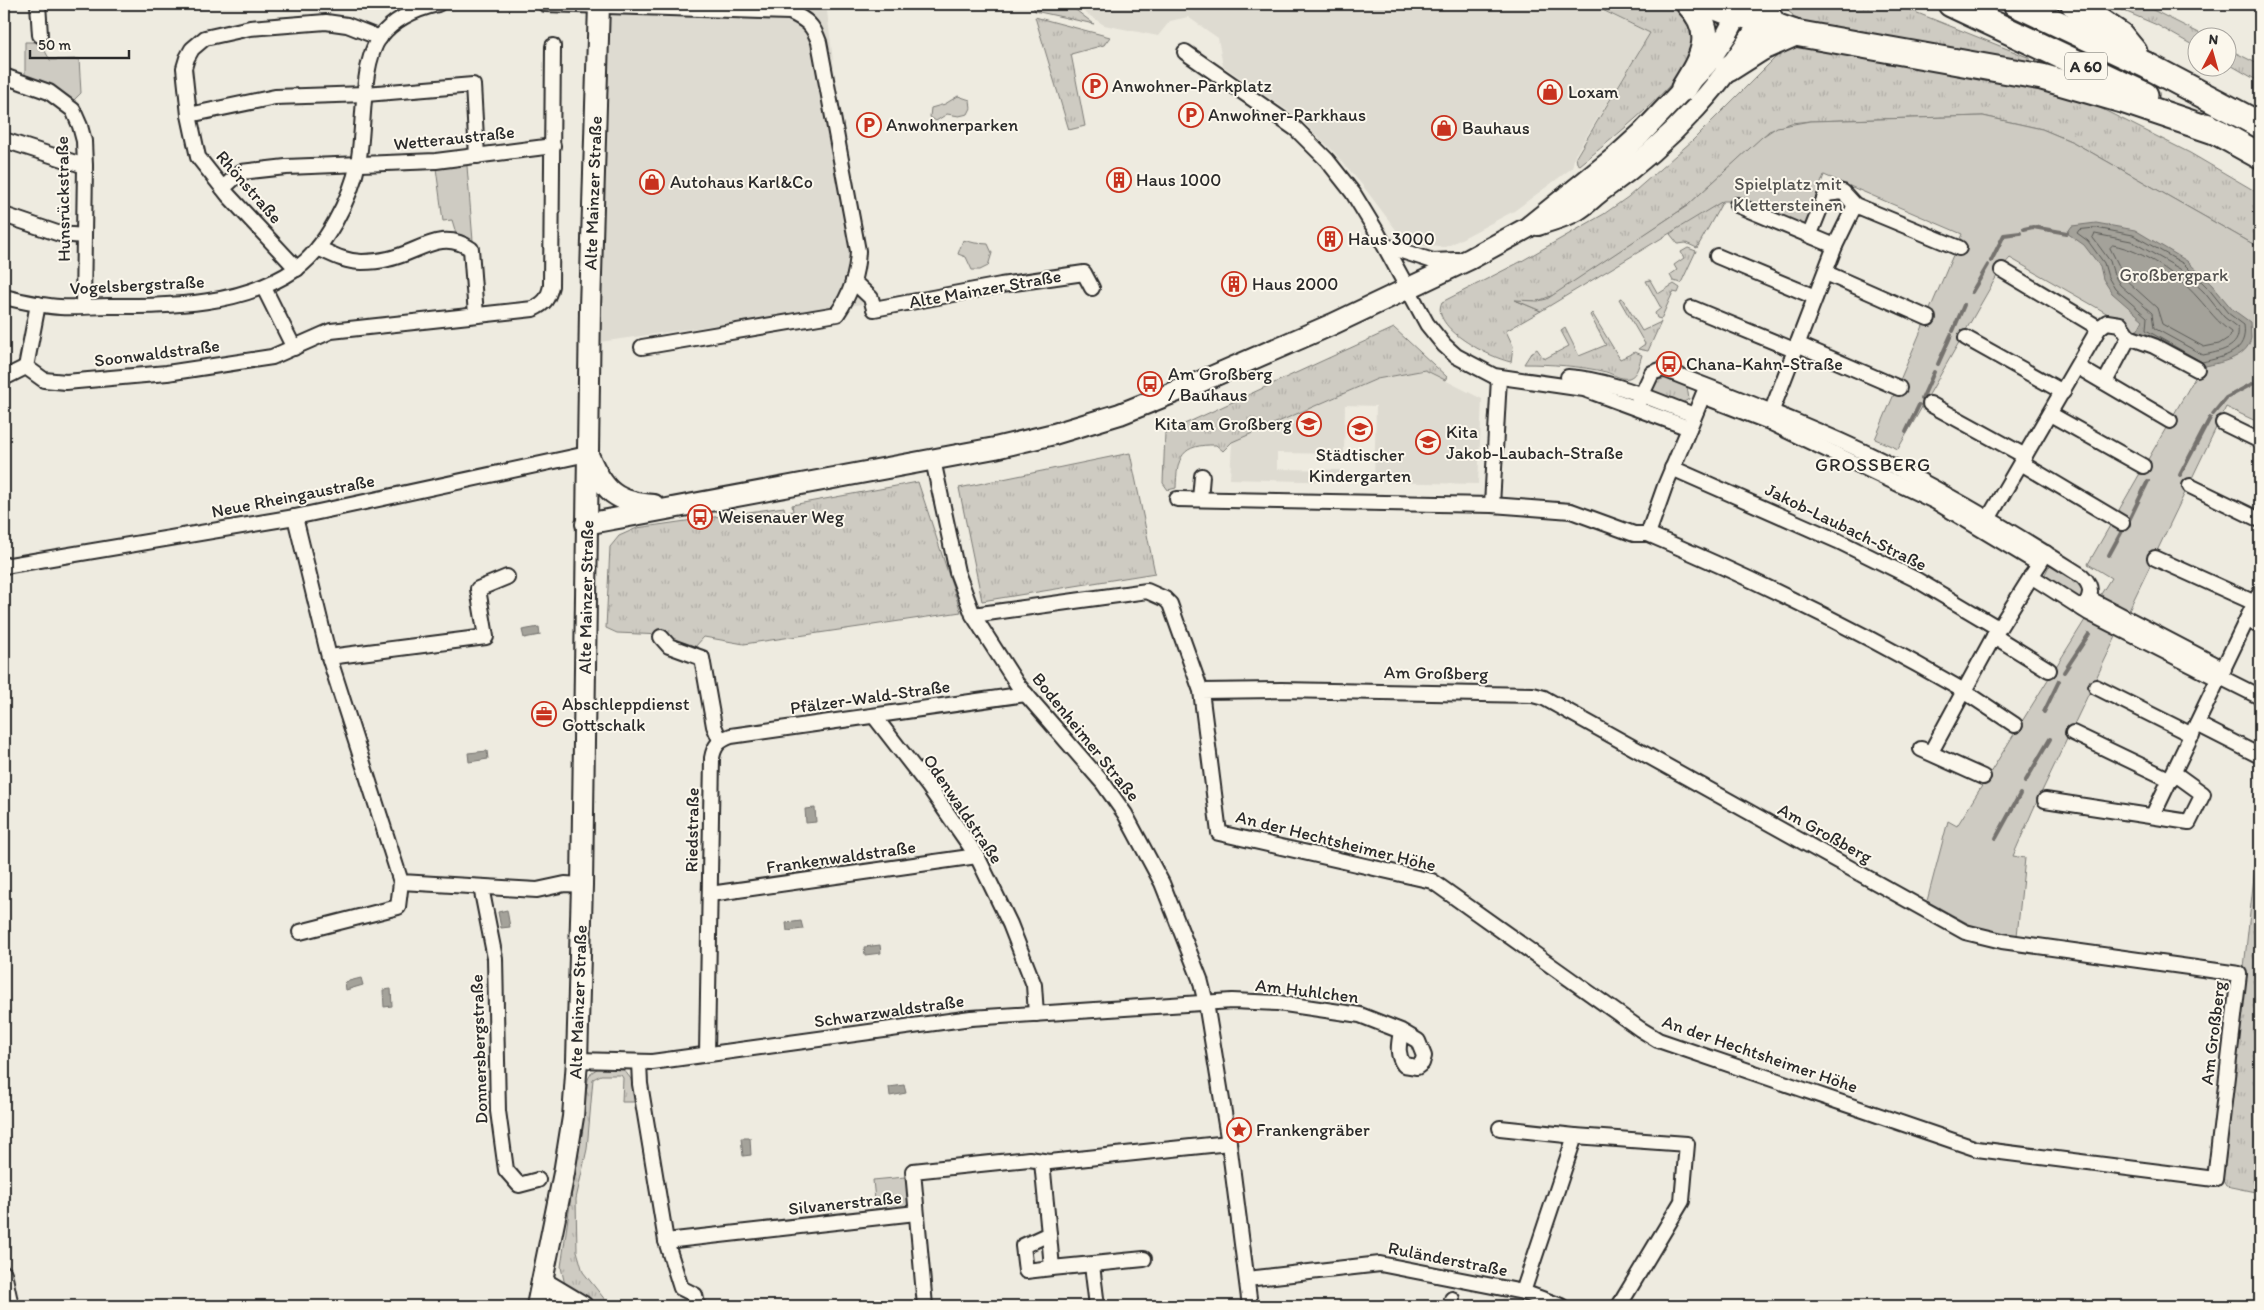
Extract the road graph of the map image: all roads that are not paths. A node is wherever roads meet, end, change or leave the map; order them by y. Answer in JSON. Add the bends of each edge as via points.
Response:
{"nodes":[{"id":1,"x":38,"y":4,"type":"edge"},
{"id":2,"x":438,"y":4,"type":"edge"},
{"id":3,"x":545,"y":4,"type":"edge"},
{"id":4,"x":599,"y":4,"type":"edge"},
{"id":5,"x":1689,"y":4,"type":"edge"},
{"id":6,"x":1708,"y":4,"type":"edge"},
{"id":7,"x":1951,"y":4,"type":"edge"},
{"id":8,"x":2016,"y":4,"type":"edge"},
{"id":9,"x":2074,"y":4,"type":"edge"},
{"id":10,"x":1765,"y":7,"type":"edge"},
{"id":11,"x":1740,"y":9,"type":"edge"},
{"id":12,"x":1796,"y":33,"type":"junction"},
{"id":13,"x":40,"y":34,"type":"dead end"},
{"id":14,"x":380,"y":38,"type":"junction"},
{"id":15,"x":553,"y":46,"type":"dead end"},
{"id":16,"x":1185,"y":52,"type":"dead end"},
{"id":17,"x":2146,"y":65,"type":"junction"},
{"id":18,"x":1728,"y":70,"type":"junction"},
{"id":19,"x":4,"y":76,"type":"edge"},
{"id":20,"x":1684,"y":88,"type":"junction"},
{"id":21,"x":366,"y":94,"type":"junction"},
{"id":22,"x":189,"y":115,"type":"junction"},
{"id":23,"x":2260,"y":125,"type":"edge"},
{"id":24,"x":2220,"y":133,"type":"junction"},
{"id":25,"x":4,"y":140,"type":"edge"},
{"id":26,"x":553,"y":146,"type":"junction"},
{"id":27,"x":477,"y":156,"type":"junction"},
{"id":28,"x":2260,"y":156,"type":"edge"},
{"id":29,"x":358,"y":164,"type":"junction"},
{"id":30,"x":85,"y":166,"type":"junction"},
{"id":31,"x":223,"y":188,"type":"junction"},
{"id":32,"x":1737,"y":205,"type":"dead end"},
{"id":33,"x":1855,"y":205,"type":"junction"},
{"id":34,"x":4,"y":215,"type":"edge"},
{"id":35,"x":1527,"y":228,"type":"junction"},
{"id":36,"x":1810,"y":234,"type":"junction"},
{"id":37,"x":84,"y":236,"type":"junction"},
{"id":38,"x":1386,"y":246,"type":"junction"},
{"id":39,"x":1835,"y":246,"type":"junction"},
{"id":40,"x":318,"y":248,"type":"junction"},
{"id":41,"x":1959,"y":248,"type":"dead end"},
{"id":42,"x":1717,"y":256,"type":"dead end"},
{"id":43,"x":1470,"y":259,"type":"junction"},
{"id":44,"x":297,"y":269,"type":"junction"},
{"id":45,"x":2002,"y":270,"type":"dead end"},
{"id":46,"x":1826,"y":273,"type":"junction"},
{"id":47,"x":853,"y":281,"type":"junction"},
{"id":48,"x":264,"y":288,"type":"junction"},
{"id":49,"x":1092,"y":288,"type":"dead end"},
{"id":50,"x":1409,"y":288,"type":"junction"},
{"id":51,"x":4,"y":297,"type":"edge"},
{"id":52,"x":1815,"y":298,"type":"junction"},
{"id":53,"x":38,"y":304,"type":"junction"},
{"id":54,"x":83,"y":306,"type":"junction"},
{"id":55,"x":1692,"y":308,"type":"dead end"},
{"id":56,"x":476,"y":315,"type":"junction"},
{"id":57,"x":1928,"y":318,"type":"dead end"},
{"id":58,"x":2099,"y":328,"type":"junction"},
{"id":59,"x":2129,"y":337,"type":"junction"},
{"id":60,"x":1966,"y":338,"type":"dead end"},
{"id":61,"x":642,"y":347,"type":"dead end"},
{"id":62,"x":1795,"y":347,"type":"junction"},
{"id":63,"x":294,"y":348,"type":"junction"},
{"id":64,"x":26,"y":367,"type":"junction"},
{"id":65,"x":2078,"y":367,"type":"junction"},
{"id":66,"x":2197,"y":369,"type":"dead end"},
{"id":67,"x":4,"y":378,"type":"edge"},
{"id":68,"x":1499,"y":378,"type":"junction"},
{"id":69,"x":2105,"y":382,"type":"junction"},
{"id":70,"x":1899,"y":388,"type":"dead end"},
{"id":71,"x":1705,"y":391,"type":"junction"},
{"id":72,"x":2063,"y":392,"type":"junction"},
{"id":73,"x":1639,"y":401,"type":"junction"},
{"id":74,"x":1930,"y":404,"type":"dead end"},
{"id":75,"x":2050,"y":414,"type":"junction"},
{"id":76,"x":1769,"y":416,"type":"junction"},
{"id":77,"x":1691,"y":421,"type":"junction"},
{"id":78,"x":2170,"y":421,"type":"dead end"},
{"id":79,"x":2224,"y":423,"type":"dead end"},
{"id":80,"x":2260,"y":441,"type":"edge"},
{"id":81,"x":587,"y":454,"type":"junction"},
{"id":82,"x":932,"y":460,"type":"junction"},
{"id":83,"x":1880,"y":460,"type":"junction"},
{"id":84,"x":2023,"y":460,"type":"junction"},
{"id":85,"x":2143,"y":466,"type":"dead end"},
{"id":86,"x":1672,"y":468,"type":"junction"},
{"id":87,"x":1874,"y":474,"type":"junction"},
{"id":88,"x":1202,"y":476,"type":"dead end"},
{"id":89,"x":2190,"y":486,"type":"dead end"},
{"id":90,"x":1177,"y":499,"type":"dead end"},
{"id":91,"x":1200,"y":499,"type":"junction"},
{"id":92,"x":1492,"y":504,"type":"junction"},
{"id":93,"x":674,"y":507,"type":"junction"},
{"id":94,"x":295,"y":517,"type":"junction"},
{"id":95,"x":2260,"y":520,"type":"edge"},
{"id":96,"x":2122,"y":523,"type":"dead end"},
{"id":97,"x":586,"y":524,"type":"junction"},
{"id":98,"x":1986,"y":524,"type":"junction"},
{"id":99,"x":1648,"y":534,"type":"junction"},
{"id":100,"x":2155,"y":558,"type":"dead end"},
{"id":101,"x":2043,"y":559,"type":"junction"},
{"id":102,"x":4,"y":566,"type":"edge"},
{"id":103,"x":2031,"y":576,"type":"junction"},
{"id":104,"x":507,"y":577,"type":"dead end"},
{"id":105,"x":2258,"y":598,"type":"edge"},
{"id":106,"x":2086,"y":604,"type":"junction"},
{"id":107,"x":974,"y":615,"type":"junction"},
{"id":108,"x":2247,"y":620,"type":"junction"},
{"id":109,"x":2260,"y":626,"type":"edge"},
{"id":110,"x":1996,"y":632,"type":"junction"},
{"id":111,"x":661,"y":637,"type":"dead end"},
{"id":112,"x":329,"y":657,"type":"junction"},
{"id":113,"x":2049,"y":670,"type":"dead end"},
{"id":114,"x":2221,"y":675,"type":"junction"},
{"id":115,"x":2096,"y":687,"type":"dead end"},
{"id":116,"x":1201,"y":691,"type":"junction"},
{"id":117,"x":1964,"y":691,"type":"junction"},
{"id":118,"x":1026,"y":694,"type":"junction"},
{"id":119,"x":2260,"y":697,"type":"edge"},
{"id":120,"x":874,"y":716,"type":"junction"},
{"id":121,"x":2015,"y":725,"type":"dead end"},
{"id":122,"x":2194,"y":730,"type":"junction"},
{"id":123,"x":2073,"y":733,"type":"dead end"},
{"id":124,"x":720,"y":740,"type":"junction"},
{"id":125,"x":2260,"y":756,"type":"edge"},
{"id":126,"x":2172,"y":776,"type":"junction"},
{"id":127,"x":1983,"y":777,"type":"dead end"},
{"id":128,"x":2045,"y":800,"type":"dead end"},
{"id":129,"x":2153,"y":816,"type":"junction"},
{"id":130,"x":977,"y":856,"type":"junction"},
{"id":131,"x":401,"y":882,"type":"junction"},
{"id":132,"x":582,"y":885,"type":"junction"},
{"id":133,"x":481,"y":887,"type":"junction"},
{"id":134,"x":710,"y":894,"type":"junction"},
{"id":135,"x":300,"y":932,"type":"dead end"},
{"id":136,"x":1206,"y":1003,"type":"junction"},
{"id":137,"x":1036,"y":1014,"type":"junction"},
{"id":138,"x":1401,"y":1031,"type":"dead end"},
{"id":139,"x":708,"y":1054,"type":"junction"},
{"id":140,"x":577,"y":1060,"type":"junction"},
{"id":141,"x":639,"y":1062,"type":"junction"},
{"id":142,"x":1500,"y":1128,"type":"dead end"},
{"id":143,"x":1575,"y":1136,"type":"junction"},
{"id":144,"x":1229,"y":1143,"type":"junction"},
{"id":145,"x":1042,"y":1162,"type":"junction"},
{"id":146,"x":2215,"y":1179,"type":"joint"},
{"id":147,"x":538,"y":1180,"type":"dead end"},
{"id":148,"x":916,"y":1214,"type":"junction"},
{"id":149,"x":1049,"y":1234,"type":"junction"},
{"id":150,"x":666,"y":1241,"type":"junction"},
{"id":151,"x":1144,"y":1259,"type":"dead end"},
{"id":152,"x":1092,"y":1264,"type":"junction"},
{"id":153,"x":1052,"y":1268,"type":"junction"},
{"id":154,"x":4,"y":1272,"type":"edge"},
{"id":155,"x":1247,"y":1279,"type":"junction"},
{"id":156,"x":542,"y":1282,"type":"junction"},
{"id":157,"x":1523,"y":1292,"type":"junction"},
{"id":158,"x":697,"y":1304,"type":"dead end"},
{"id":159,"x":11,"y":1306,"type":"edge"},
{"id":160,"x":537,"y":1306,"type":"edge"},
{"id":161,"x":582,"y":1306,"type":"edge"},
{"id":162,"x":925,"y":1306,"type":"edge"},
{"id":163,"x":1097,"y":1306,"type":"edge"},
{"id":164,"x":1250,"y":1306,"type":"edge"},
{"id":165,"x":1561,"y":1306,"type":"edge"},
{"id":166,"x":1619,"y":1306,"type":"edge"}],
"edges":[{"from":1,"to":13,"type":"street"},
{"from":2,"to":14,"type":"street","name":"Vogelsbergstraße","via":[[419,8],[399,19]]},
{"from":3,"to":4,"type":"street"},
{"from":4,"to":47,"type":"street","via":[[790,12],[807,20],[818,42],[858,251]]},
{"from":4,"to":81,"type":"street","name":"Alte Mainzer Straße"},
{"from":5,"to":20,"type":"highway","via":[[1700,17],[1705,41],[1702,58]]},
{"from":6,"to":11,"type":"highway"},
{"from":7,"to":24,"type":"highway","number":"A 60","via":[[2113,78]]},
{"from":8,"to":17,"type":"highway","number":"A 60"},
{"from":9,"to":17,"type":"highway","via":[[2120,35]]},
{"from":10,"to":11,"type":"highway","via":[[1752,16]]},
{"from":10,"to":12,"type":"highway","via":[[1775,26]]},
{"from":10,"to":18,"type":"street"},
{"from":11,"to":20,"type":"street","via":[[1706,65]]},
{"from":12,"to":18,"type":"highway","via":[[1761,48]]},
{"from":12,"to":24,"type":"highway","via":[[2042,77]]},
{"from":14,"to":21,"type":"street","name":"Vogelsbergstraße","via":[[368,70]]},
{"from":14,"to":22,"type":"street","name":"Rhönstraße","via":[[347,25],[326,22],[250,28],[206,38],[186,58],[184,68]]},
{"from":15,"to":26,"type":"street"},
{"from":16,"to":38,"type":"street","via":[[1296,129],[1327,160],[1353,193]]},
{"from":17,"to":23,"type":"highway","number":"A 60"},
{"from":18,"to":35,"type":"street","via":[[1693,112],[1619,179],[1578,210]]},
{"from":19,"to":30,"type":"street","name":"Hunsrückstraße","via":[[49,92],[73,110],[84,141]]},
{"from":20,"to":35,"type":"street","via":[[1619,154]]},
{"from":21,"to":22,"type":"street","via":[[275,96]]},
{"from":21,"to":27,"type":"street","via":[[473,85]]},
{"from":21,"to":29,"type":"street","name":"Vogelsbergstraße"},
{"from":22,"to":31,"type":"street","name":"Rhönstraße","via":[[198,157]]},
{"from":24,"to":28,"type":"highway","number":"A 60"},
{"from":25,"to":30,"type":"street"},
{"from":26,"to":27,"type":"street","name":"Wetteraustraße"},
{"from":26,"to":56,"type":"street","name":"Soonwaldstraße","via":[[551,286],[546,302],[533,309]]},
{"from":27,"to":29,"type":"street","name":"Wetteraustraße"},
{"from":29,"to":31,"type":"street","via":[[241,172]]},
{"from":29,"to":40,"type":"street","name":"Vogelsbergstraße","via":[[338,219]]},
{"from":30,"to":37,"type":"street","name":"Hunsrückstraße"},
{"from":31,"to":44,"type":"street","name":"Rhönstraße"},
{"from":32,"to":36,"type":"street"},
{"from":33,"to":36,"type":"street","via":[[1843,192],[1826,194]]},
{"from":33,"to":39,"type":"street"},
{"from":33,"to":41,"type":"street"},
{"from":34,"to":37,"type":"street","via":[[60,234]]},
{"from":35,"to":43,"type":"street"},
{"from":36,"to":39,"type":"street"},
{"from":37,"to":54,"type":"street","name":"Hunsrückstraße"},
{"from":38,"to":43,"type":"street","via":[[1433,261]]},
{"from":38,"to":50,"type":"street"},
{"from":39,"to":46,"type":"street"},
{"from":40,"to":44,"type":"street","name":"Vogelsbergstraße"},
{"from":40,"to":56,"type":"street","via":[[344,260],[362,262],[389,259],[438,241],[453,240],[463,244],[471,249]]},
{"from":42,"to":52,"type":"street"},
{"from":43,"to":50,"type":"street"},
{"from":44,"to":48,"type":"street","name":"Vogelsbergstraße"},
{"from":45,"to":58,"type":"street"},
{"from":46,"to":52,"type":"street"},
{"from":46,"to":57,"type":"street"},
{"from":47,"to":49,"type":"street","name":"Alte Mainzer Straße","via":[[871,298],[874,309],[1084,273]]},
{"from":47,"to":61,"type":"street","via":[[846,302],[837,314]]},
{"from":48,"to":54,"type":"street","name":"Vogelsbergstraße","via":[[209,301],[148,306]]},
{"from":48,"to":63,"type":"street"},
{"from":50,"to":68,"type":"street","via":[[1427,324],[1444,345],[1462,360]]},
{"from":50,"to":82,"type":"street","via":[[1131,410],[1054,434]]},
{"from":51,"to":53,"type":"street","name":"Vogelsbergstraße"},
{"from":52,"to":62,"type":"street"},
{"from":53,"to":54,"type":"street","name":"Vogelsbergstraße"},
{"from":53,"to":64,"type":"street"},
{"from":55,"to":62,"type":"street"},
{"from":56,"to":63,"type":"street","name":"Soonwaldstraße","via":[[330,330]]},
{"from":58,"to":59,"type":"street","via":[[2107,322],[2120,324]]},
{"from":58,"to":65,"type":"street"},
{"from":59,"to":66,"type":"street","via":[[2154,346]]},
{"from":59,"to":69,"type":"street"},
{"from":60,"to":72,"type":"street"},
{"from":62,"to":70,"type":"street"},
{"from":62,"to":76,"type":"street"},
{"from":63,"to":64,"type":"street","name":"Soonwaldstraße","via":[[272,357],[66,382],[44,380]]},
{"from":64,"to":67,"type":"street"},
{"from":65,"to":69,"type":"street"},
{"from":65,"to":72,"type":"street"},
{"from":68,"to":73,"type":"street","via":[[1543,376],[1600,382]]},
{"from":68,"to":92,"type":"street"},
{"from":69,"to":78,"type":"street"},
{"from":71,"to":73,"type":"street","via":[[1660,369],[1652,373]]},
{"from":71,"to":76,"type":"street"},
{"from":71,"to":77,"type":"street"},
{"from":72,"to":75,"type":"street"},
{"from":73,"to":77,"type":"street"},
{"from":74,"to":84,"type":"street"},
{"from":75,"to":84,"type":"street"},
{"from":75,"to":85,"type":"street"},
{"from":76,"to":83,"type":"street"},
{"from":76,"to":87,"type":"street"},
{"from":77,"to":86,"type":"street"},
{"from":79,"to":80,"type":"street"},
{"from":81,"to":93,"type":"street","via":[[604,486],[614,496],[642,505]]},
{"from":81,"to":94,"type":"street","name":"Neue Rheingaustraße"},
{"from":81,"to":97,"type":"street","name":"Alte Mainzer Straße"},
{"from":82,"to":93,"type":"street"},
{"from":82,"to":107,"type":"street","name":"Bodenheimer Straße","via":[[957,572]]},
{"from":83,"to":87,"type":"street"},
{"from":83,"to":98,"type":"street"},
{"from":84,"to":96,"type":"street"},
{"from":84,"to":98,"type":"street"},
{"from":86,"to":99,"type":"street"},
{"from":86,"to":110,"type":"street","name":"Jakob-Laubach-Straße","via":[[1838,541],[1917,580]]},
{"from":87,"to":98,"type":"street"},
{"from":88,"to":91,"type":"street"},
{"from":89,"to":95,"type":"street"},
{"from":90,"to":91,"type":"street"},
{"from":91,"to":92,"type":"street"},
{"from":92,"to":99,"type":"street","via":[[1571,511],[1634,534]]},
{"from":93,"to":97,"type":"street"},
{"from":94,"to":102,"type":"street","name":"Neue Rheingaustraße"},
{"from":94,"to":112,"type":"street"},
{"from":97,"to":132,"type":"street","name":"Alte Mainzer Straße"},
{"from":98,"to":101,"type":"street"},
{"from":99,"to":117,"type":"street","via":[[1809,606]]},
{"from":100,"to":105,"type":"street"},
{"from":101,"to":103,"type":"street"},
{"from":101,"to":106,"type":"street","via":[[2088,582]]},
{"from":103,"to":106,"type":"street"},
{"from":103,"to":110,"type":"street"},
{"from":104,"to":112,"type":"street","via":[[478,589],[486,637]]},
{"from":105,"to":108,"type":"street"},
{"from":106,"to":114,"type":"street"},
{"from":107,"to":116,"type":"street","via":[[1147,591],[1170,604]]},
{"from":107,"to":118,"type":"street","name":"Bodenheimer Straße"},
{"from":108,"to":109,"type":"street"},
{"from":108,"to":114,"type":"street"},
{"from":110,"to":113,"type":"street","name":"Jakob-Laubach-Straße"},
{"from":110,"to":117,"type":"street"},
{"from":111,"to":124,"type":"street","via":[[669,646],[702,658],[714,726]]},
{"from":112,"to":131,"type":"street"},
{"from":114,"to":119,"type":"street"},
{"from":114,"to":122,"type":"street"},
{"from":115,"to":122,"type":"street"},
{"from":116,"to":146,"type":"street","name":"An der Hechtsheimer Höhe","via":[[1219,833],[1432,881],[1640,1029],[1673,1045],[1977,1149]]},
{"from":116,"to":146,"type":"street","name":"Am Großberg","via":[[1533,695],[1544,698],[1965,932],[2002,941],[2239,974]]},
{"from":117,"to":121,"type":"street"},
{"from":117,"to":127,"type":"street","via":[[1926,751]]},
{"from":118,"to":120,"type":"street","name":"Pfälzer-Wald-Straße"},
{"from":118,"to":136,"type":"street","name":"Bodenheimer Straße","via":[[1103,783],[1124,814],[1162,883],[1200,979]]},
{"from":120,"to":124,"type":"street","name":"Pfälzer-Wald-Straße"},
{"from":120,"to":130,"type":"street","name":"Odenwaldstraße"},
{"from":122,"to":125,"type":"street"},
{"from":122,"to":126,"type":"street"},
{"from":123,"to":126,"type":"street"},
{"from":124,"to":134,"type":"street","name":"Riedstraße","via":[[712,758]]},
{"from":126,"to":129,"type":"street"},
{"from":126,"to":129,"type":"street","via":[[2203,794],[2189,822]]},
{"from":128,"to":129,"type":"street"},
{"from":130,"to":134,"type":"street","name":"Frankenwaldstraße"},
{"from":130,"to":137,"type":"street","name":"Odenwaldstraße","via":[[1034,984]]},
{"from":131,"to":133,"type":"street"},
{"from":131,"to":135,"type":"street","via":[[398,907]]},
{"from":132,"to":133,"type":"street","via":[[565,884],[537,890]]},
{"from":132,"to":140,"type":"street","name":"Alte Mainzer Straße"},
{"from":133,"to":147,"type":"street","name":"Donnersbergstraße","via":[[495,958],[498,1111],[506,1170],[519,1185]]},
{"from":134,"to":139,"type":"street","name":"Riedstraße"},
{"from":136,"to":137,"type":"street","name":"Schwarzwaldstraße"},
{"from":136,"to":138,"type":"street","name":"Am Huhlchen","via":[[1278,1003],[1327,1009],[1360,1016]]},
{"from":136,"to":144,"type":"street","name":"Bodenheimer Straße"},
{"from":137,"to":139,"type":"street","name":"Schwarzwaldstraße","via":[[971,1018]]},
{"from":139,"to":141,"type":"street","name":"Schwarzwaldstraße"},
{"from":140,"to":141,"type":"street","name":"Schwarzwaldstraße"},
{"from":140,"to":156,"type":"street","name":"Alte Mainzer Straße","via":[[573,1117]]},
{"from":141,"to":150,"type":"street"},
{"from":142,"to":143,"type":"street"},
{"from":143,"to":157,"type":"street","name":"Ruländerstraße"},
{"from":143,"to":166,"type":"street","via":[[1687,1144],[1682,1201]]},
{"from":144,"to":145,"type":"street","name":"Silvanerstraße"},
{"from":144,"to":155,"type":"street","name":"Bodenheimer Straße"},
{"from":145,"to":148,"type":"street","name":"Silvanerstraße","via":[[1029,1159],[913,1171]]},
{"from":145,"to":149,"type":"street"},
{"from":148,"to":150,"type":"street","name":"Silvanerstraße"},
{"from":148,"to":162,"type":"street"},
{"from":149,"to":153,"type":"street"},
{"from":149,"to":153,"type":"street","via":[[1023,1246],[1026,1270]]},
{"from":150,"to":158,"type":"street","via":[[680,1288],[695,1295]]},
{"from":151,"to":152,"type":"street"},
{"from":152,"to":153,"type":"street"},
{"from":152,"to":163,"type":"street"},
{"from":154,"to":159,"type":"street"},
{"from":155,"to":157,"type":"street","name":"Ruländerstraße","via":[[1380,1264]]},
{"from":155,"to":164,"type":"street","name":"Bodenheimer Straße"},
{"from":156,"to":160,"type":"street","name":"Alte Mainzer Straße"},
{"from":156,"to":161,"type":"street"},
{"from":157,"to":165,"type":"street","name":"Ruländerstraße"}]}
